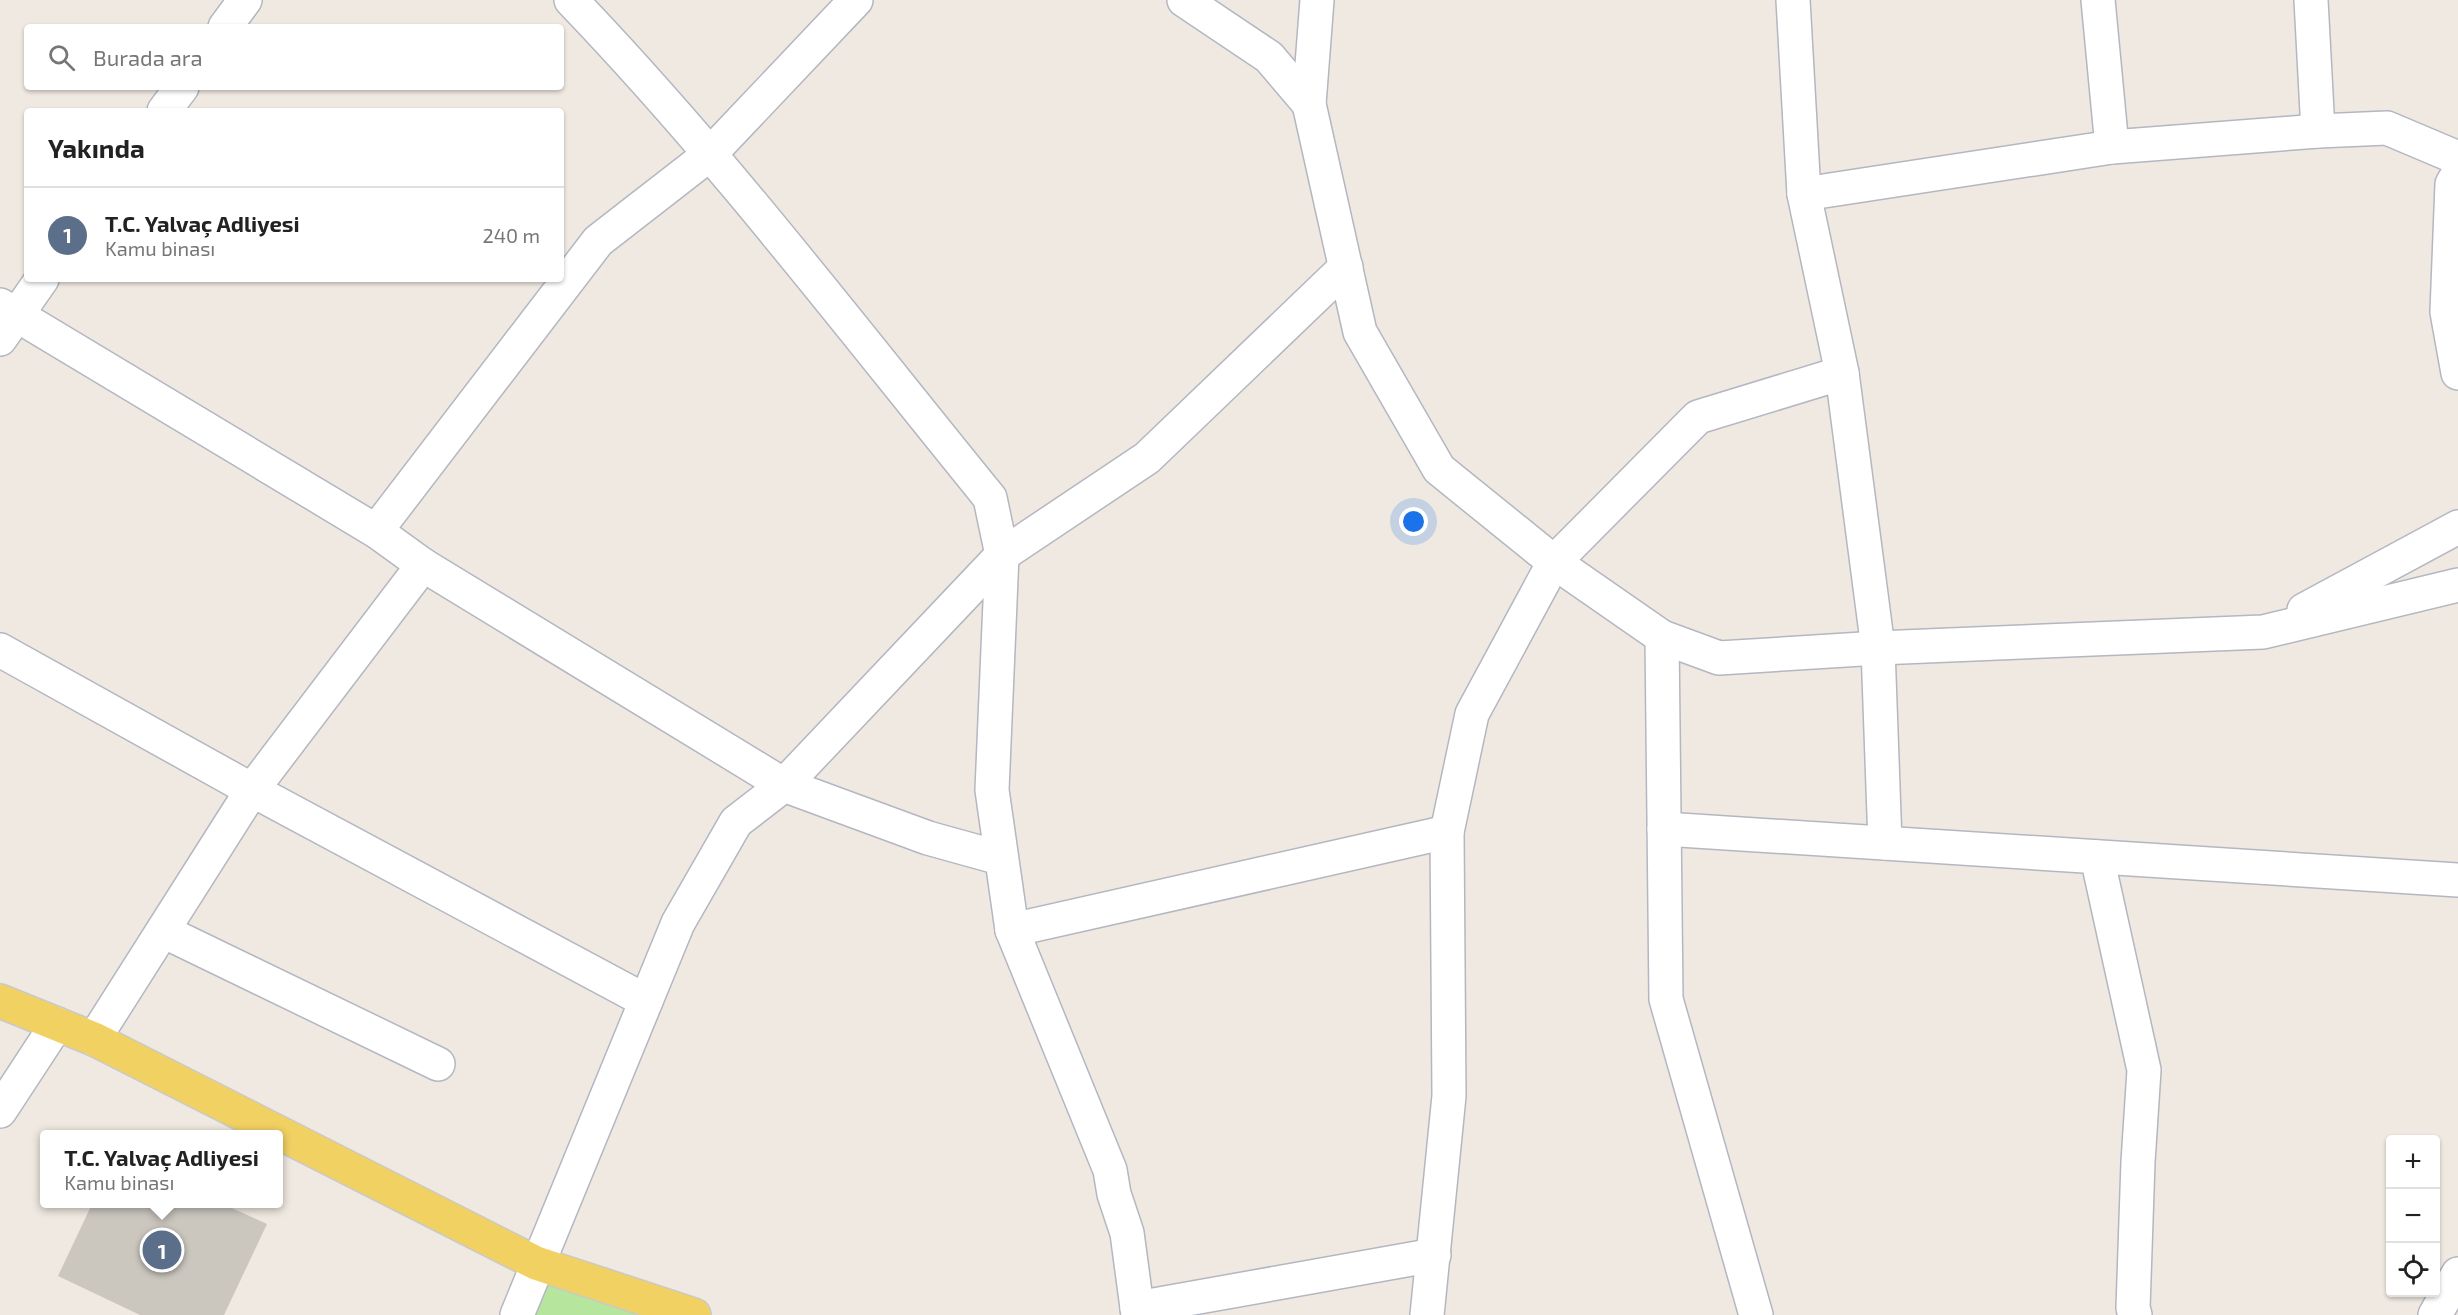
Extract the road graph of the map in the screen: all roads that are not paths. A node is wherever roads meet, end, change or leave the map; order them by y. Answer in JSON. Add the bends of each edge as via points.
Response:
{"nodes":[{"id":1,"x":245,"y":0,"type":"edge"},
{"id":2,"x":571,"y":0,"type":"edge"},
{"id":3,"x":856,"y":0,"type":"edge"},
{"id":4,"x":1184,"y":0,"type":"edge"},
{"id":5,"x":1317,"y":0,"type":"edge"},
{"id":6,"x":1793,"y":0,"type":"edge"},
{"id":7,"x":2098,"y":0,"type":"edge"},
{"id":8,"x":2311,"y":0,"type":"edge"},
{"id":9,"x":227,"y":24,"type":"edge"},
{"id":10,"x":180,"y":90,"type":"edge"},
{"id":11,"x":1309,"y":104,"type":"junction"},
{"id":12,"x":166,"y":108,"type":"edge"},
{"id":13,"x":2318,"y":131,"type":"junction"},
{"id":14,"x":2112,"y":147,"type":"junction"},
{"id":15,"x":710,"y":154,"type":"junction"},
{"id":16,"x":2458,"y":158,"type":"edge"},
{"id":17,"x":2458,"y":174,"type":"edge"},
{"id":18,"x":1804,"y":194,"type":"junction"},
{"id":19,"x":1346,"y":267,"type":"junction"},
{"id":20,"x":39,"y":282,"type":"edge"},
{"id":21,"x":5,"y":320,"type":"edge"},
{"id":22,"x":2453,"y":321,"type":"edge"},
{"id":23,"x":1842,"y":373,"type":"junction"},
{"id":24,"x":2458,"y":373,"type":"edge"},
{"id":25,"x":2458,"y":527,"type":"edge"},
{"id":26,"x":376,"y":531,"type":"junction"},
{"id":27,"x":1002,"y":555,"type":"junction"},
{"id":28,"x":1554,"y":562,"type":"junction"},
{"id":29,"x":423,"y":565,"type":"junction"},
{"id":30,"x":2458,"y":585,"type":"edge"},
{"id":31,"x":2263,"y":632,"type":"junction"},
{"id":32,"x":1662,"y":637,"type":"junction"},
{"id":33,"x":1878,"y":648,"type":"junction"},
{"id":34,"x":0,"y":650,"type":"edge"},
{"id":35,"x":784,"y":785,"type":"junction"},
{"id":36,"x":252,"y":790,"type":"junction"},
{"id":37,"x":1664,"y":828,"type":"junction"},
{"id":38,"x":1447,"y":832,"type":"junction"},
{"id":39,"x":1885,"y":843,"type":"junction"},
{"id":40,"x":2097,"y":857,"type":"junction"},
{"id":41,"x":1000,"y":858,"type":"junction"},
{"id":42,"x":2458,"y":880,"type":"edge"},
{"id":43,"x":1012,"y":930,"type":"junction"},
{"id":44,"x":163,"y":931,"type":"junction"},
{"id":45,"x":0,"y":1001,"type":"edge"},
{"id":46,"x":646,"y":1001,"type":"junction"},
{"id":47,"x":57,"y":1024,"type":"junction"},
{"id":48,"x":94,"y":1039,"type":"junction"},
{"id":49,"x":438,"y":1064,"type":"dead end"},
{"id":50,"x":0,"y":1111,"type":"edge"},
{"id":51,"x":274,"y":1130,"type":"edge"},
{"id":52,"x":283,"y":1135,"type":"edge"},
{"id":53,"x":1434,"y":1255,"type":"junction"},
{"id":54,"x":536,"y":1263,"type":"junction"},
{"id":55,"x":2458,"y":1274,"type":"edge"},
{"id":56,"x":1137,"y":1312,"type":"edge"},
{"id":57,"x":517,"y":1315,"type":"edge"},
{"id":58,"x":534,"y":1315,"type":"edge"},
{"id":59,"x":694,"y":1315,"type":"edge"},
{"id":60,"x":1427,"y":1315,"type":"edge"},
{"id":61,"x":1756,"y":1315,"type":"edge"},
{"id":62,"x":2135,"y":1315,"type":"edge"},
{"id":63,"x":2435,"y":1315,"type":"edge"}],
"edges":[{"from":1,"to":9,"type":"street"},
{"from":2,"to":15,"type":"street"},
{"from":3,"to":15,"type":"street"},
{"from":4,"to":11,"type":"street","via":[[1269,57]]},
{"from":5,"to":11,"type":"street"},
{"from":6,"to":18,"type":"street"},
{"from":7,"to":14,"type":"street"},
{"from":8,"to":13,"type":"street"},
{"from":10,"to":12,"type":"street"},
{"from":11,"to":19,"type":"street"},
{"from":13,"to":14,"type":"street"},
{"from":13,"to":16,"type":"street","via":[[2387,128]]},
{"from":14,"to":18,"type":"street"},
{"from":15,"to":26,"type":"street","via":[[598,241]]},
{"from":15,"to":27,"type":"street","via":[[990,498]]},
{"from":17,"to":22,"type":"street","via":[[2452,184]]},
{"from":18,"to":23,"type":"street"},
{"from":19,"to":27,"type":"street","via":[[1147,458]]},
{"from":19,"to":28,"type":"street","via":[[1359,332],[1439,469]]},
{"from":20,"to":21,"type":"street"},
{"from":21,"to":26,"type":"street"},
{"from":22,"to":24,"type":"street"},
{"from":23,"to":28,"type":"street","via":[[1698,417]]},
{"from":23,"to":33,"type":"street"},
{"from":25,"to":31,"type":"street"},
{"from":26,"to":29,"type":"street"},
{"from":27,"to":35,"type":"street"},
{"from":27,"to":41,"type":"street","via":[[992,790]]},
{"from":28,"to":32,"type":"street"},
{"from":28,"to":38,"type":"street","via":[[1472,714]]},
{"from":29,"to":35,"type":"street"},
{"from":29,"to":36,"type":"street"},
{"from":30,"to":31,"type":"street"},
{"from":31,"to":33,"type":"street"},
{"from":32,"to":33,"type":"street","via":[[1719,658]]},
{"from":32,"to":37,"type":"street"},
{"from":33,"to":39,"type":"street"},
{"from":34,"to":36,"type":"street"},
{"from":35,"to":41,"type":"street","via":[[927,838]]},
{"from":35,"to":46,"type":"street","via":[[736,822],[678,923]]},
{"from":36,"to":44,"type":"street"},
{"from":36,"to":46,"type":"street"},
{"from":37,"to":39,"type":"street"},
{"from":37,"to":61,"type":"street","via":[[1666,999]]},
{"from":38,"to":43,"type":"street"},
{"from":38,"to":53,"type":"street","via":[[1449,1096]]},
{"from":39,"to":40,"type":"street"},
{"from":40,"to":42,"type":"street"},
{"from":40,"to":62,"type":"street","via":[[2144,1070]]},
{"from":41,"to":43,"type":"street"},
{"from":43,"to":56,"type":"street","via":[[1110,1170],[1127,1233]]},
{"from":44,"to":48,"type":"street"},
{"from":44,"to":49,"type":"street"},
{"from":45,"to":47,"type":"main road"},
{"from":46,"to":54,"type":"street"},
{"from":47,"to":48,"type":"main road"},
{"from":47,"to":50,"type":"street"},
{"from":48,"to":51,"type":"main road"},
{"from":52,"to":54,"type":"main road"},
{"from":53,"to":56,"type":"street"},
{"from":53,"to":60,"type":"street"},
{"from":54,"to":57,"type":"street"},
{"from":54,"to":58,"type":"street"},
{"from":54,"to":59,"type":"main road"},
{"from":55,"to":63,"type":"street"}]}
